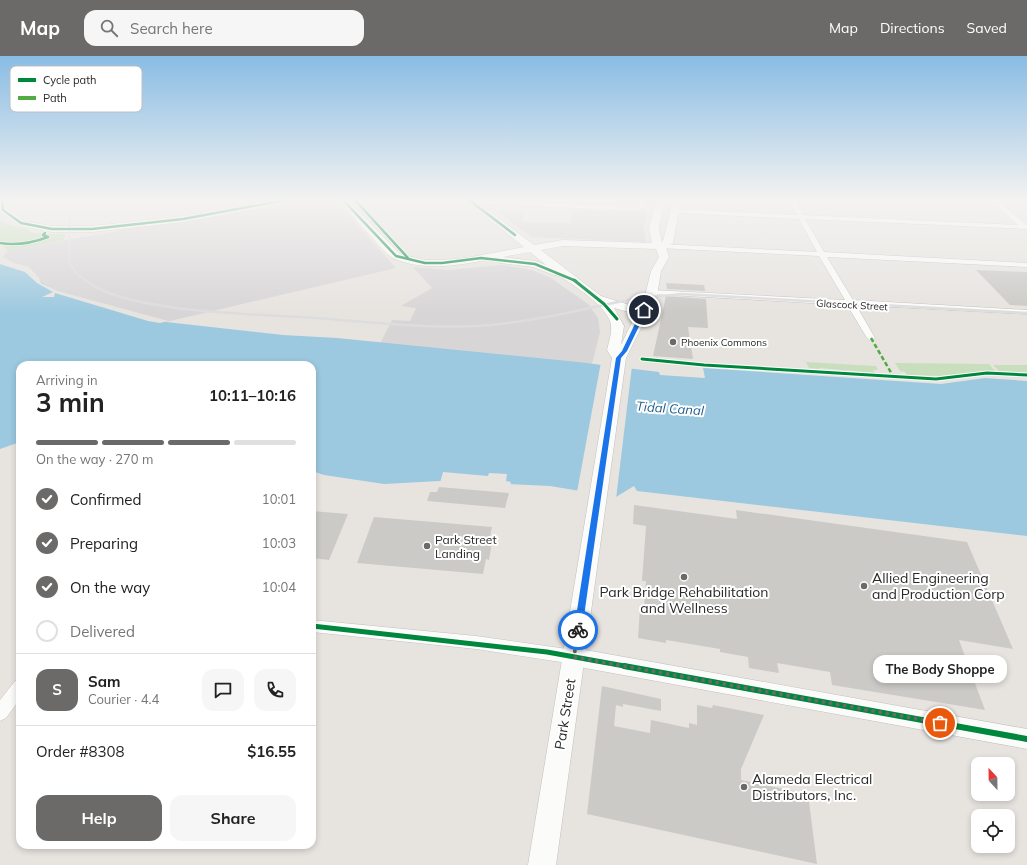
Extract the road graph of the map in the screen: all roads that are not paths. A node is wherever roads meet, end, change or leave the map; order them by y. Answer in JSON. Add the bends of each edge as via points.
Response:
{"nodes":[{"id":1,"x":379,"y":238,"type":"edge"},
{"id":2,"x":391,"y":238,"type":"edge"},
{"id":3,"x":515,"y":238,"type":"edge"},
{"id":4,"x":519,"y":238,"type":"edge"},
{"id":5,"x":525,"y":238,"type":"edge"},
{"id":6,"x":655,"y":238,"type":"edge"},
{"id":7,"x":669,"y":238,"type":"edge"},
{"id":8,"x":813,"y":238,"type":"edge"},
{"id":9,"x":563,"y":243,"type":"junction"},
{"id":10,"x":629,"y":246,"type":"junction"},
{"id":11,"x":660,"y":246,"type":"junction"},
{"id":12,"x":533,"y":249,"type":"junction"},
{"id":13,"x":501,"y":254,"type":"junction"},
{"id":14,"x":822,"y":255,"type":"junction"},
{"id":15,"x":408,"y":258,"type":"junction"},
{"id":16,"x":481,"y":258,"type":"junction"},
{"id":17,"x":1027,"y":265,"type":"edge"},
{"id":18,"x":656,"y":271,"type":"junction"},
{"id":19,"x":573,"y":279,"type":"junction"},
{"id":20,"x":651,"y":292,"type":"junction"},
{"id":21,"x":593,"y":294,"type":"junction"},
{"id":22,"x":851,"y":303,"type":"junction"},
{"id":23,"x":643,"y":312,"type":"junction"},
{"id":24,"x":1027,"y":313,"type":"edge"},
{"id":25,"x":871,"y":338,"type":"dead end"},
{"id":26,"x":619,"y":358,"type":"junction"},
{"id":27,"x":316,"y":626,"type":"edge"},
{"id":28,"x":574,"y":657,"type":"junction"},
{"id":29,"x":16,"y":691,"type":"edge"},
{"id":30,"x":0,"y":713,"type":"edge"},
{"id":31,"x":1027,"y":739,"type":"edge"},
{"id":32,"x":542,"y":865,"type":"edge"}],
"edges":[{"from":1,"to":15,"type":"main road","via":[[396,256]]},
{"from":2,"to":15,"type":"main road"},
{"from":3,"to":13,"type":"main road","via":[[516,245]]},
{"from":4,"to":12,"type":"main road"},
{"from":5,"to":9,"type":"main road"},
{"from":6,"to":11,"type":"main road"},
{"from":7,"to":11,"type":"main road","via":[[668,243]]},
{"from":8,"to":14,"type":"street"},
{"from":9,"to":10,"type":"main road"},
{"from":9,"to":12,"type":"main road"},
{"from":10,"to":11,"type":"main road"},
{"from":10,"to":18,"type":"main road","via":[[649,252]]},
{"from":11,"to":14,"type":"street"},
{"from":11,"to":18,"type":"main road","via":[[664,257]]},
{"from":12,"to":13,"type":"main road"},
{"from":12,"to":19,"type":"main road"},
{"from":13,"to":16,"type":"main road"},
{"from":14,"to":17,"type":"street"},
{"from":14,"to":22,"type":"street"},
{"from":15,"to":16,"type":"main road","via":[[425,263],[442,263]]},
{"from":16,"to":19,"type":"main road","via":[[535,264]]},
{"from":18,"to":20,"type":"main road"},
{"from":19,"to":21,"type":"main road"},
{"from":20,"to":22,"type":"street","name":"Glascock Street"},
{"from":20,"to":23,"type":"main road"},
{"from":21,"to":23,"type":"main road","via":[[623,308]]},
{"from":21,"to":26,"type":"main road","via":[[617,319],[619,328],[613,350]]},
{"from":22,"to":24,"type":"street","name":"Glascock Street"},
{"from":22,"to":25,"type":"street"},
{"from":23,"to":26,"type":"main road"},
{"from":26,"to":28,"type":"main road","name":"Park Street"},
{"from":27,"to":28,"type":"street","via":[[499,646]]},
{"from":28,"to":31,"type":"street"},
{"from":28,"to":32,"type":"main road","name":"Park Street"},
{"from":29,"to":30,"type":"street"}]}
